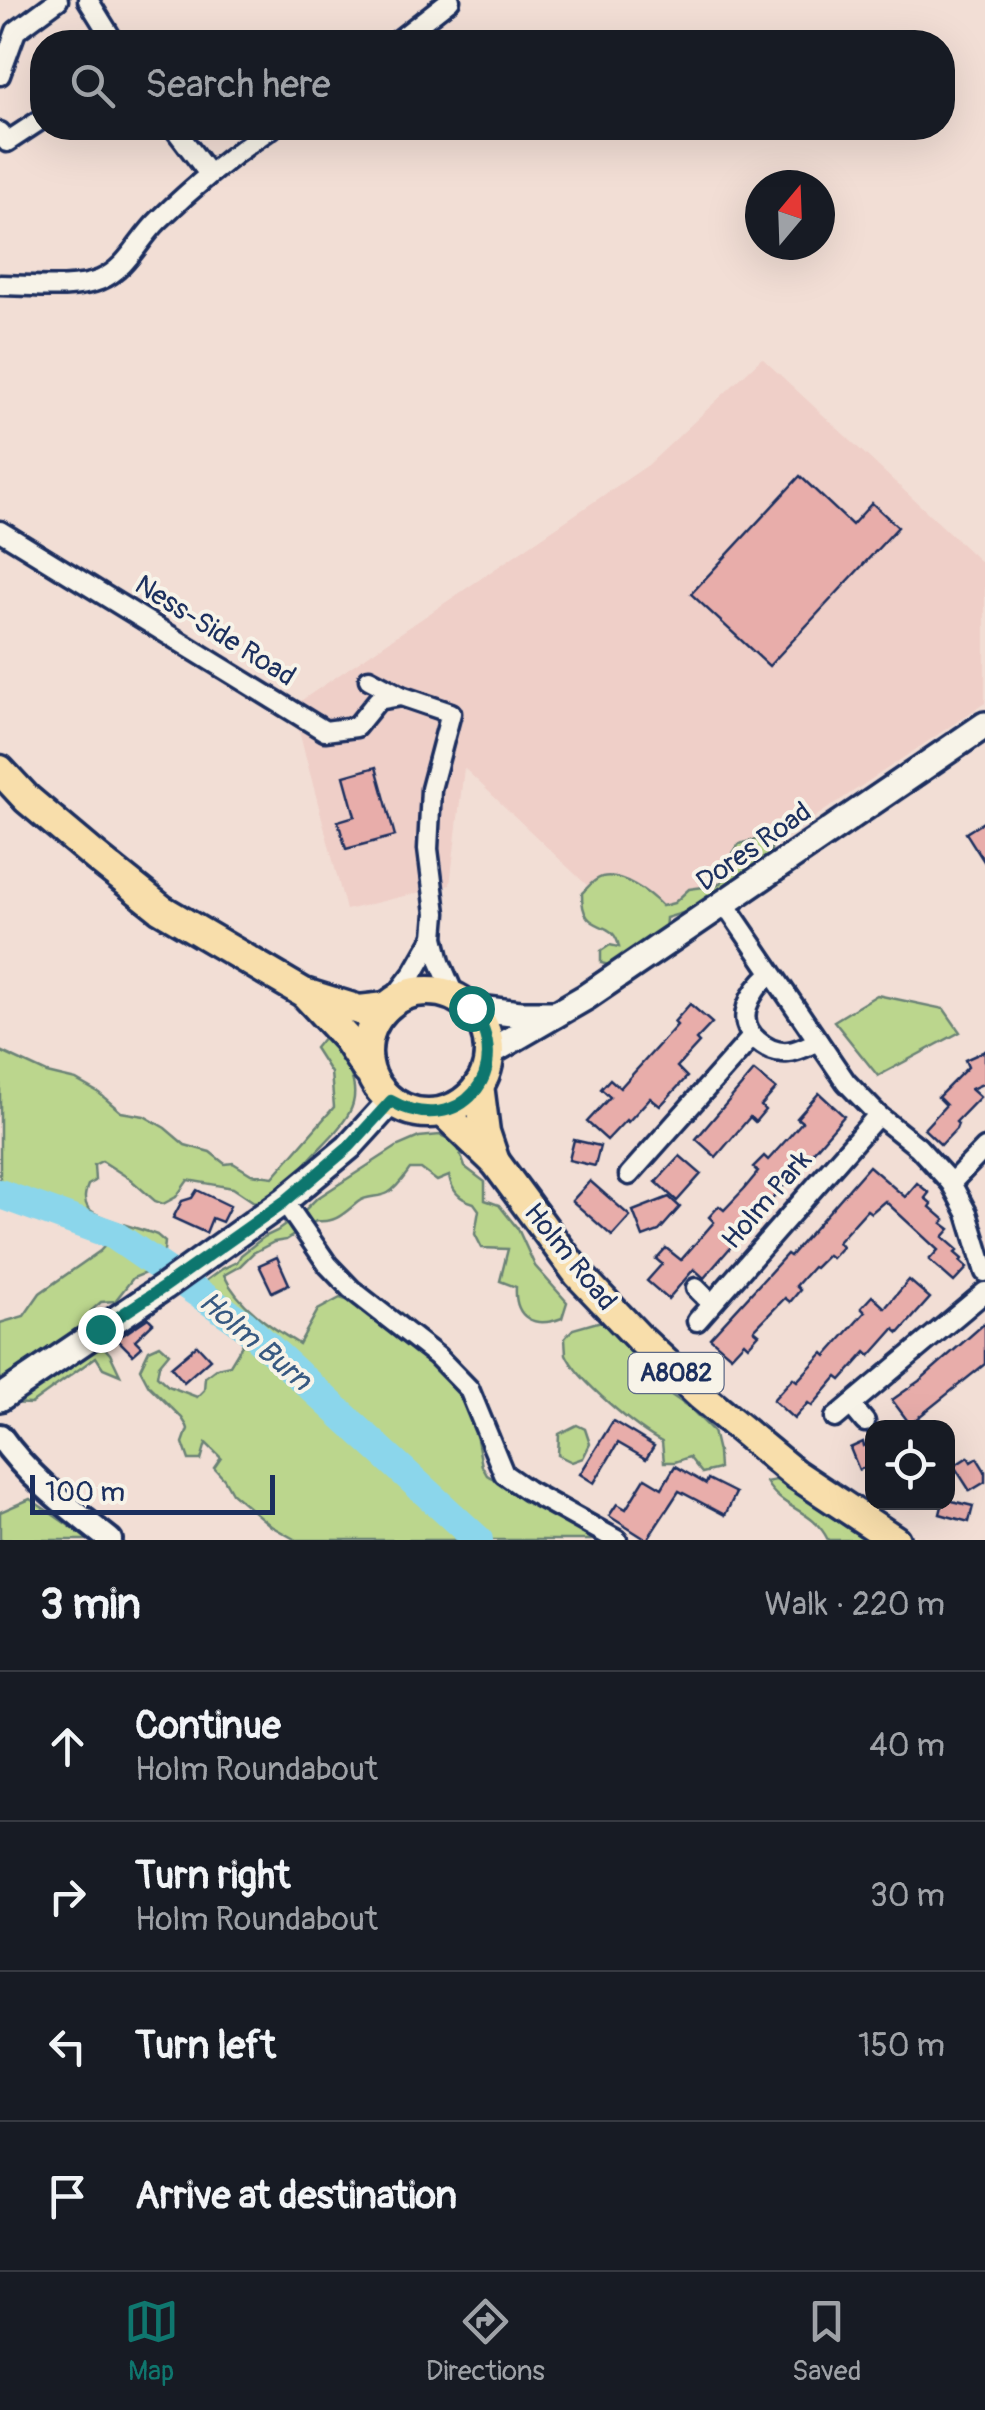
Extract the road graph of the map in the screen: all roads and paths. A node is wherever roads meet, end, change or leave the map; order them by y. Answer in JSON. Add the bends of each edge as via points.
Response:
{"nodes":[{"id":1,"x":58,"y":0,"type":"edge"},
{"id":2,"x":88,"y":0,"type":"edge"},
{"id":3,"x":450,"y":0,"type":"edge"},
{"id":4,"x":107,"y":30,"type":"edge"},
{"id":5,"x":411,"y":30,"type":"edge"},
{"id":6,"x":0,"y":75,"type":"edge"},
{"id":7,"x":30,"y":128,"type":"edge"},
{"id":8,"x":0,"y":132,"type":"edge"},
{"id":9,"x":183,"y":140,"type":"edge"},
{"id":10,"x":256,"y":140,"type":"edge"},
{"id":11,"x":209,"y":174,"type":"junction"},
{"id":12,"x":0,"y":285,"type":"edge"},
{"id":13,"x":0,"y":531,"type":"edge"},
{"id":14,"x":369,"y":680,"type":"dead end"},
{"id":15,"x":401,"y":696,"type":"junction"},
{"id":16,"x":985,"y":725,"type":"edge"},
{"id":17,"x":0,"y":770,"type":"edge"},
{"id":18,"x":725,"y":904,"type":"junction"},
{"id":19,"x":434,"y":938,"type":"junction"},
{"id":20,"x":771,"y":973,"type":"junction"},
{"id":21,"x":304,"y":992,"type":"junction"},
{"id":22,"x":463,"y":1003,"type":"junction"},
{"id":23,"x":389,"y":1005,"type":"junction"},
{"id":24,"x":556,"y":1014,"type":"junction"},
{"id":25,"x":752,"y":1037,"type":"junction"},
{"id":26,"x":818,"y":1041,"type":"junction"},
{"id":27,"x":489,"y":1053,"type":"junction"},
{"id":28,"x":370,"y":1075,"type":"junction"},
{"id":29,"x":480,"y":1085,"type":"junction"},
{"id":30,"x":391,"y":1101,"type":"junction"},
{"id":31,"x":443,"y":1112,"type":"junction"},
{"id":32,"x":878,"y":1115,"type":"junction"},
{"id":33,"x":624,"y":1148,"type":"dead end"},
{"id":34,"x":985,"y":1148,"type":"edge"},
{"id":35,"x":496,"y":1163,"type":"junction"},
{"id":36,"x":951,"y":1183,"type":"junction"},
{"id":37,"x":284,"y":1202,"type":"junction"},
{"id":38,"x":985,"y":1272,"type":"edge"},
{"id":39,"x":696,"y":1288,"type":"dead end"},
{"id":40,"x":985,"y":1292,"type":"edge"},
{"id":41,"x":712,"y":1304,"type":"junction"},
{"id":42,"x":697,"y":1321,"type":"dead end"},
{"id":43,"x":0,"y":1398,"type":"edge"},
{"id":44,"x":850,"y":1405,"type":"junction"},
{"id":45,"x":835,"y":1418,"type":"dead end"},
{"id":46,"x":865,"y":1421,"type":"edge"},
{"id":47,"x":0,"y":1436,"type":"edge"},
{"id":48,"x":110,"y":1540,"type":"edge"},
{"id":49,"x":616,"y":1540,"type":"edge"},
{"id":50,"x":896,"y":1540,"type":"edge"}],
"edges":[{"from":1,"to":6,"type":"street","via":[[16,31]]},
{"from":2,"to":4,"type":"street"},
{"from":3,"to":5,"type":"street"},
{"from":7,"to":8,"type":"street","via":[[7,142]]},
{"from":9,"to":11,"type":"street"},
{"from":10,"to":11,"type":"street"},
{"from":11,"to":12,"type":"street","via":[[100,280]]},
{"from":13,"to":15,"type":"street","name":"Ness-Side Road","via":[[325,731],[356,727],[378,700]]},
{"from":14,"to":15,"type":"street"},
{"from":15,"to":19,"type":"street","via":[[451,714],[431,789]]},
{"from":16,"to":18,"type":"main road","name":"Dores Road"},
{"from":17,"to":21,"type":"main road","via":[[162,909]]},
{"from":18,"to":20,"type":"street"},
{"from":18,"to":24,"type":"main road","name":"Dores Road"},
{"from":19,"to":22,"type":"street"},
{"from":19,"to":23,"type":"street"},
{"from":20,"to":25,"type":"street","via":[[747,1002]]},
{"from":20,"to":26,"type":"street"},
{"from":21,"to":23,"type":"main road","via":[[359,1010]]},
{"from":21,"to":28,"type":"main road"},
{"from":22,"to":23,"type":"main road","via":[[424,990]]},
{"from":22,"to":24,"type":"main road"},
{"from":22,"to":27,"type":"main road","via":[[481,1021]]},
{"from":23,"to":28,"type":"main road","via":[[367,1040]]},
{"from":24,"to":27,"type":"main road","name":"Dores Road"},
{"from":25,"to":26,"type":"street","via":[[775,1052]]},
{"from":25,"to":33,"type":"street","via":[[635,1168]]},
{"from":26,"to":32,"type":"street"},
{"from":27,"to":29,"type":"main road"},
{"from":28,"to":30,"type":"main road"},
{"from":29,"to":31,"type":"main road"},
{"from":29,"to":35,"type":"main road"},
{"from":30,"to":31,"type":"main road","via":[[422,1114]]},
{"from":30,"to":37,"type":"main road"},
{"from":31,"to":35,"type":"main road","name":"Holm Road","number":"A8082"},
{"from":32,"to":36,"type":"street"},
{"from":32,"to":41,"type":"street","name":"Holm Park"},
{"from":34,"to":36,"type":"street"},
{"from":35,"to":50,"type":"main road","name":"Holm Road","number":"A8082","via":[[578,1274],[639,1338],[794,1472]]},
{"from":36,"to":38,"type":"street"},
{"from":37,"to":43,"type":"main road"},
{"from":37,"to":49,"type":"street","via":[[351,1290],[469,1389],[504,1474]]},
{"from":39,"to":41,"type":"street"},
{"from":40,"to":44,"type":"street"},
{"from":41,"to":42,"type":"street","name":"Holm Park"},
{"from":44,"to":45,"type":"street"},
{"from":44,"to":46,"type":"street"},
{"from":47,"to":48,"type":"street","via":[[46,1488]]}]}
